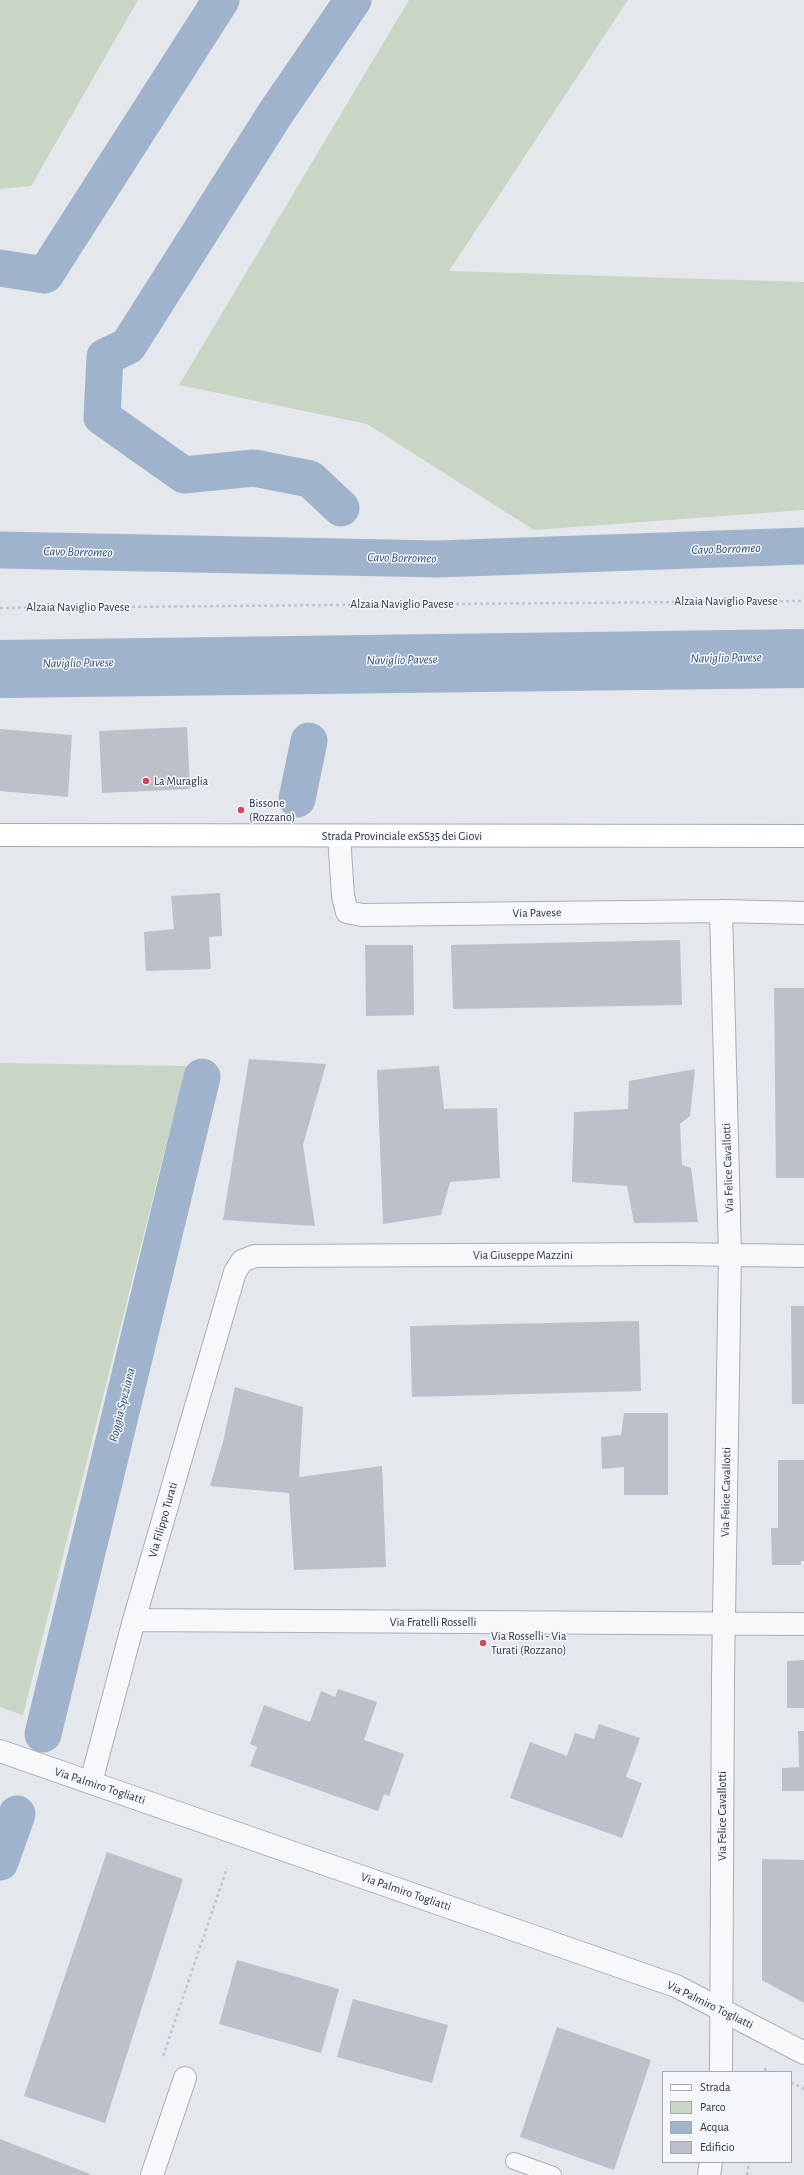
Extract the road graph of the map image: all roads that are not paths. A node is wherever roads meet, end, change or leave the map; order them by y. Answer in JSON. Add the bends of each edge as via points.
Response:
{"nodes":[{"id":1,"x":0,"y":835,"type":"edge"},
{"id":2,"x":339,"y":836,"type":"junction"},
{"id":3,"x":804,"y":836,"type":"edge"},
{"id":4,"x":721,"y":911,"type":"junction"},
{"id":5,"x":804,"y":913,"type":"edge"},
{"id":6,"x":730,"y":1256,"type":"junction"},
{"id":7,"x":804,"y":1256,"type":"edge"},
{"id":8,"x":242,"y":1261,"type":"joint"},
{"id":9,"x":134,"y":1620,"type":"junction"},
{"id":10,"x":724,"y":1624,"type":"junction"},
{"id":11,"x":804,"y":1624,"type":"edge"},
{"id":12,"x":0,"y":1751,"type":"edge"},
{"id":13,"x":91,"y":1782,"type":"junction"},
{"id":14,"x":723,"y":2009,"type":"junction"},
{"id":15,"x":804,"y":2053,"type":"edge"},
{"id":16,"x":721,"y":2071,"type":"edge"},
{"id":17,"x":185,"y":2078,"type":"road end"},
{"id":18,"x":514,"y":2161,"type":"dead end"},
{"id":19,"x":711,"y":2163,"type":"edge"},
{"id":20,"x":152,"y":2175,"type":"edge"},
{"id":21,"x":553,"y":2175,"type":"edge"},
{"id":22,"x":709,"y":2175,"type":"edge"}],
"edges":[{"from":1,"to":2,"type":"main road","name":"Strada Provinciale exSS35 dei Giovi"},
{"from":2,"to":3,"type":"main road","name":"Strada Provinciale exSS35 dei Giovi"},
{"from":2,"to":4,"type":"street","name":"Via Pavese","via":[[343,896],[347,912],[362,914]]},
{"from":4,"to":5,"type":"street","name":"Via Pavese"},
{"from":4,"to":6,"type":"street","name":"Via Felice Cavallotti"},
{"from":6,"to":7,"type":"street","name":"Via Giuseppe Mazzini"},
{"from":6,"to":8,"type":"street","name":"Via Giuseppe Mazzini","via":[[256,1256]]},
{"from":6,"to":10,"type":"street","name":"Via Felice Cavallotti"},
{"from":8,"to":9,"type":"street","name":"Via Filippo Turati","via":[[235,1272]]},
{"from":9,"to":10,"type":"street","name":"Via Fratelli Rosselli"},
{"from":9,"to":13,"type":"street","name":"Via Filippo Turati"},
{"from":10,"to":11,"type":"street","name":"Via Fratelli Rosselli"},
{"from":10,"to":14,"type":"street","name":"Via Felice Cavallotti","via":[[721,1958]]},
{"from":12,"to":13,"type":"street","name":"Via Palmiro Togliatti"},
{"from":13,"to":14,"type":"street","name":"Via Palmiro Togliatti","via":[[668,1983]]},
{"from":14,"to":15,"type":"street","name":"Via Palmiro Togliatti"},
{"from":14,"to":16,"type":"street","name":"Via Felice Cavallotti"},
{"from":17,"to":20,"type":"street"},
{"from":18,"to":21,"type":"lane"},
{"from":19,"to":22,"type":"street"}]}
